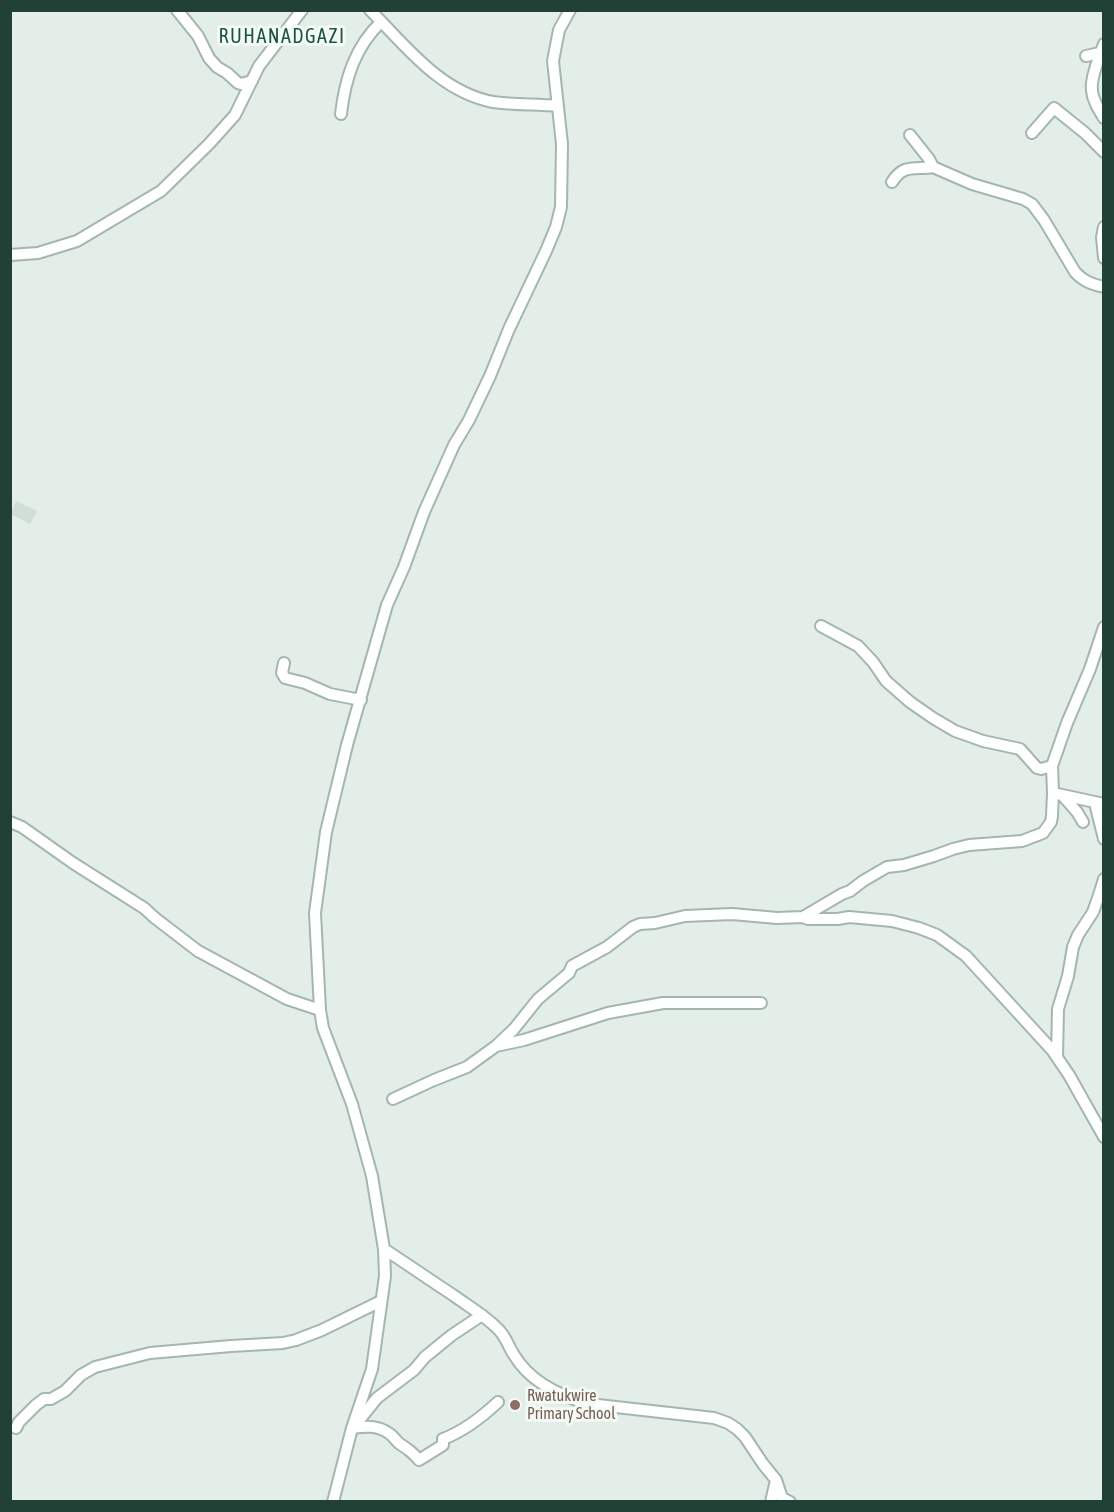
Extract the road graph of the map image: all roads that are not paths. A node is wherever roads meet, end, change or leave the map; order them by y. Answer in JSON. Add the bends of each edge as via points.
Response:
{"nodes":[{"id":1,"x":177,"y":10,"type":"edge"},
{"id":2,"x":302,"y":10,"type":"edge"},
{"id":3,"x":370,"y":10,"type":"edge"},
{"id":4,"x":570,"y":10,"type":"edge"},
{"id":5,"x":381,"y":22,"type":"junction"},
{"id":6,"x":1103,"y":49,"type":"edge"},
{"id":7,"x":1086,"y":56,"type":"dead end"},
{"id":8,"x":252,"y":81,"type":"junction"},
{"id":9,"x":558,"y":106,"type":"junction"},
{"id":10,"x":341,"y":114,"type":"dead end"},
{"id":11,"x":1104,"y":118,"type":"edge"},
{"id":12,"x":1032,"y":133,"type":"dead end"},
{"id":13,"x":910,"y":135,"type":"dead end"},
{"id":14,"x":1104,"y":153,"type":"edge"},
{"id":15,"x":933,"y":167,"type":"junction"},
{"id":16,"x":892,"y":182,"type":"dead end"},
{"id":17,"x":1104,"y":228,"type":"edge"},
{"id":18,"x":10,"y":255,"type":"edge"},
{"id":19,"x":1104,"y":258,"type":"edge"},
{"id":20,"x":1104,"y":286,"type":"edge"},
{"id":21,"x":821,"y":626,"type":"dead end"},
{"id":22,"x":1104,"y":627,"type":"edge"},
{"id":23,"x":284,"y":663,"type":"dead end"},
{"id":24,"x":361,"y":700,"type":"junction"},
{"id":25,"x":1052,"y":766,"type":"junction"},
{"id":26,"x":1058,"y":794,"type":"junction"},
{"id":27,"x":1100,"y":804,"type":"edge"},
{"id":28,"x":10,"y":822,"type":"edge"},
{"id":29,"x":1083,"y":822,"type":"dead end"},
{"id":30,"x":1104,"y":839,"type":"edge"},
{"id":31,"x":1104,"y":879,"type":"edge"},
{"id":32,"x":803,"y":916,"type":"junction"},
{"id":33,"x":761,"y":1003,"type":"dead end"},
{"id":34,"x":320,"y":1010,"type":"junction"},
{"id":35,"x":496,"y":1046,"type":"junction"},
{"id":36,"x":1057,"y":1057,"type":"junction"},
{"id":37,"x":393,"y":1099,"type":"dead end"},
{"id":38,"x":1104,"y":1137,"type":"edge"},
{"id":39,"x":384,"y":1249,"type":"junction"},
{"id":40,"x":381,"y":1301,"type":"junction"},
{"id":41,"x":482,"y":1315,"type":"junction"},
{"id":42,"x":498,"y":1402,"type":"dead end"},
{"id":43,"x":16,"y":1428,"type":"dead end"},
{"id":44,"x":352,"y":1428,"type":"junction"},
{"id":45,"x":776,"y":1480,"type":"junction"},
{"id":46,"x":333,"y":1502,"type":"edge"},
{"id":47,"x":771,"y":1502,"type":"edge"},
{"id":48,"x":790,"y":1502,"type":"edge"}],
"edges":[{"from":1,"to":8,"type":"street","via":[[217,67],[238,83]]},
{"from":2,"to":8,"type":"street"},
{"from":3,"to":5,"type":"street"},
{"from":4,"to":9,"type":"street","via":[[559,30],[553,61]]},
{"from":5,"to":9,"type":"street","via":[[405,48],[458,89],[492,102]]},
{"from":5,"to":10,"type":"street","via":[[357,54],[345,86]]},
{"from":6,"to":7,"type":"street"},
{"from":6,"to":11,"type":"street","via":[[1091,83],[1095,103]]},
{"from":8,"to":18,"type":"street","via":[[229,123],[161,191],[77,241],[38,253]]},
{"from":9,"to":24,"type":"street","via":[[562,191],[556,227],[490,376],[423,512],[387,605]]},
{"from":12,"to":14,"type":"street","via":[[1054,108]]},
{"from":13,"to":15,"type":"street"},
{"from":15,"to":16,"type":"street","via":[[905,168]]},
{"from":15,"to":20,"type":"street","via":[[1032,204],[1080,279]]},
{"from":17,"to":19,"type":"street"},
{"from":21,"to":25,"type":"street","via":[[858,646],[886,681],[933,718],[955,731],[1020,749],[1037,768]]},
{"from":22,"to":25,"type":"street"},
{"from":23,"to":24,"type":"street","via":[[285,678]]},
{"from":24,"to":34,"type":"street","via":[[326,832],[320,872],[315,913]]},
{"from":25,"to":26,"type":"street"},
{"from":26,"to":27,"type":"street"},
{"from":26,"to":29,"type":"street"},
{"from":26,"to":32,"type":"street","via":[[1051,822],[1043,833],[1022,841],[969,845],[887,867]]},
{"from":27,"to":30,"type":"street"},
{"from":28,"to":34,"type":"street","via":[[144,908],[198,951],[287,999]]},
{"from":31,"to":36,"type":"street","via":[[1093,912],[1073,947],[1058,1009]]},
{"from":32,"to":35,"type":"street","via":[[684,916],[640,924],[572,966]]},
{"from":32,"to":36,"type":"street","via":[[882,920],[937,935],[966,956]]},
{"from":33,"to":35,"type":"street","via":[[663,1003],[608,1013]]},
{"from":34,"to":39,"type":"street","via":[[372,1176]]},
{"from":35,"to":37,"type":"street","via":[[467,1067]]},
{"from":36,"to":38,"type":"street"},
{"from":39,"to":40,"type":"street"},
{"from":39,"to":41,"type":"street"},
{"from":40,"to":43,"type":"street","via":[[322,1330],[284,1343],[150,1353],[95,1367],[65,1391],[36,1405]]},
{"from":40,"to":44,"type":"street","via":[[372,1369]]},
{"from":41,"to":44,"type":"street","via":[[377,1398]]},
{"from":41,"to":45,"type":"street","via":[[499,1329],[522,1367],[552,1390],[589,1404],[714,1418],[728,1423],[744,1437]]},
{"from":42,"to":44,"type":"street","via":[[462,1431],[443,1438],[443,1446],[419,1460],[378,1428]]},
{"from":44,"to":46,"type":"street"},
{"from":45,"to":47,"type":"street"},
{"from":45,"to":48,"type":"street","via":[[782,1498]]}]}
